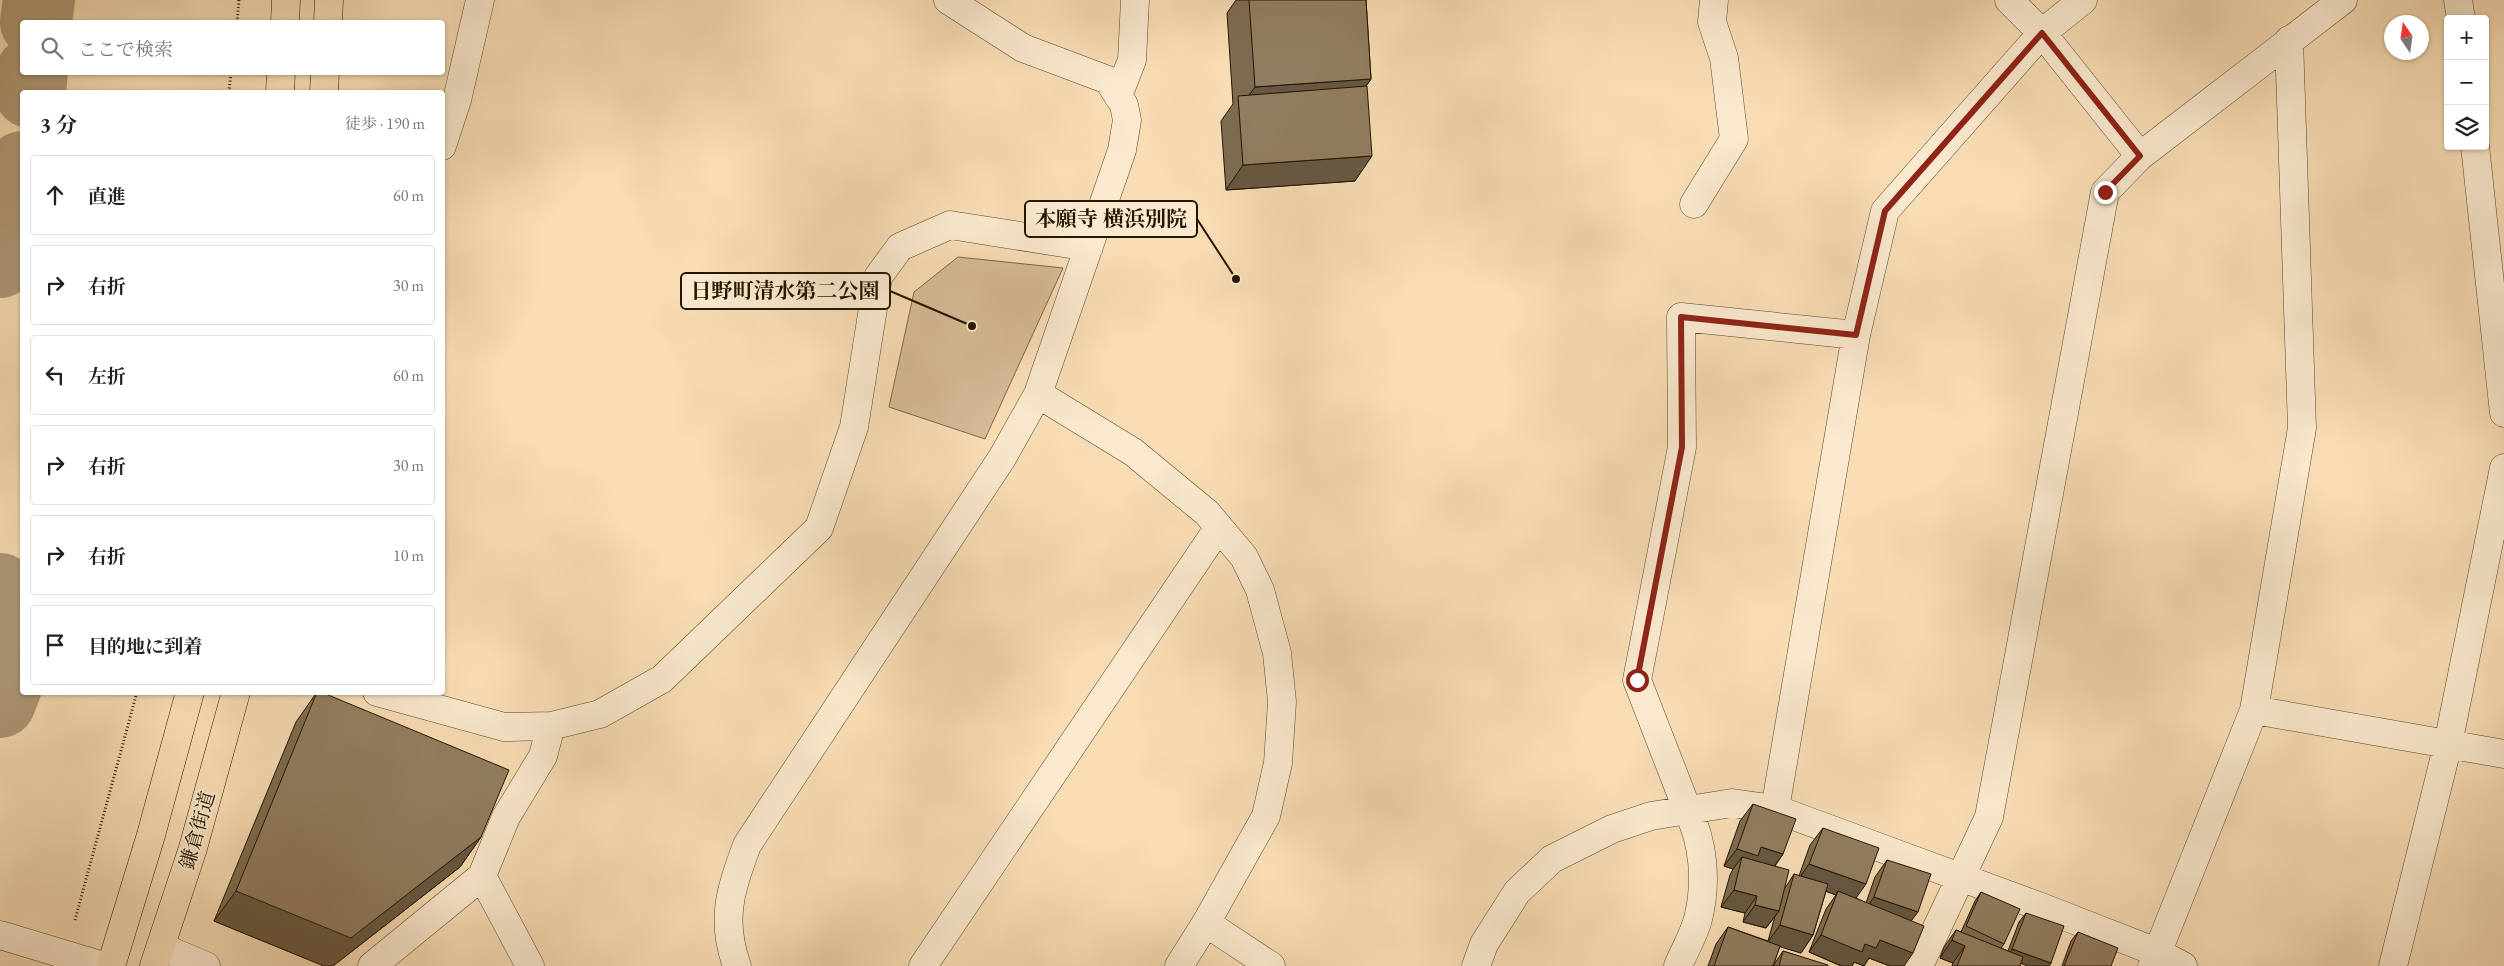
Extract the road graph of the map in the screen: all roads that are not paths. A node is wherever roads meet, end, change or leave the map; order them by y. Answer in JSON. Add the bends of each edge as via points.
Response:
{"nodes":[{"id":1,"x":286,"y":0,"type":"edge"},
{"id":2,"x":329,"y":0,"type":"edge"},
{"id":3,"x":480,"y":0,"type":"edge"},
{"id":4,"x":948,"y":0,"type":"edge"},
{"id":5,"x":1135,"y":0,"type":"edge"},
{"id":6,"x":1714,"y":0,"type":"edge"},
{"id":7,"x":2009,"y":0,"type":"edge"},
{"id":8,"x":2084,"y":0,"type":"edge"},
{"id":9,"x":2343,"y":0,"type":"edge"},
{"id":10,"x":2458,"y":0,"type":"edge"},
{"id":11,"x":2460,"y":15,"type":"edge"},
{"id":12,"x":285,"y":20,"type":"edge"},
{"id":13,"x":328,"y":20,"type":"edge"},
{"id":14,"x":2042,"y":33,"type":"junction"},
{"id":15,"x":2289,"y":40,"type":"junction"},
{"id":16,"x":281,"y":75,"type":"edge"},
{"id":17,"x":325,"y":75,"type":"edge"},
{"id":18,"x":280,"y":90,"type":"edge"},
{"id":19,"x":324,"y":90,"type":"edge"},
{"id":20,"x":1118,"y":96,"type":"junction"},
{"id":21,"x":445,"y":137,"type":"edge"},
{"id":22,"x":2476,"y":150,"type":"edge"},
{"id":23,"x":2140,"y":156,"type":"junction"},
{"id":24,"x":1694,"y":204,"type":"dead end"},
{"id":25,"x":1089,"y":247,"type":"junction"},
{"id":26,"x":2498,"y":295,"type":"edge"},
{"id":27,"x":1856,"y":335,"type":"junction"},
{"id":28,"x":1038,"y":394,"type":"junction"},
{"id":29,"x":2504,"y":413,"type":"edge"},
{"id":30,"x":2504,"y":468,"type":"edge"},
{"id":31,"x":1219,"y":527,"type":"junction"},
{"id":32,"x":189,"y":695,"type":"edge"},
{"id":33,"x":235,"y":695,"type":"edge"},
{"id":34,"x":388,"y":695,"type":"edge"},
{"id":35,"x":2254,"y":710,"type":"junction"},
{"id":36,"x":551,"y":726,"type":"junction"},
{"id":37,"x":2448,"y":744,"type":"junction"},
{"id":38,"x":2504,"y":754,"type":"edge"},
{"id":39,"x":1775,"y":809,"type":"junction"},
{"id":40,"x":1687,"y":810,"type":"junction"},
{"id":41,"x":482,"y":876,"type":"junction"},
{"id":42,"x":1961,"y":876,"type":"junction"},
{"id":43,"x":1206,"y":923,"type":"junction"},
{"id":44,"x":0,"y":935,"type":"edge"},
{"id":45,"x":158,"y":956,"type":"edge"},
{"id":46,"x":2156,"y":959,"type":"edge"},
{"id":47,"x":103,"y":966,"type":"edge"},
{"id":48,"x":111,"y":966,"type":"edge"},
{"id":49,"x":206,"y":966,"type":"edge"},
{"id":50,"x":372,"y":966,"type":"edge"},
{"id":51,"x":530,"y":966,"type":"edge"},
{"id":52,"x":737,"y":966,"type":"edge"},
{"id":53,"x":923,"y":966,"type":"edge"},
{"id":54,"x":1179,"y":966,"type":"edge"},
{"id":55,"x":1271,"y":966,"type":"edge"},
{"id":56,"x":1476,"y":966,"type":"edge"},
{"id":57,"x":1678,"y":966,"type":"edge"},
{"id":58,"x":1919,"y":966,"type":"edge"},
{"id":59,"x":2184,"y":966,"type":"edge"},
{"id":60,"x":2393,"y":966,"type":"edge"}],
"edges":[{"from":1,"to":12,"type":"main road"},
{"from":2,"to":13,"type":"main road"},
{"from":3,"to":21,"type":"street","via":[[457,100]]},
{"from":4,"to":20,"type":"street","via":[[1023,48],[1108,80]]},
{"from":5,"to":20,"type":"street","via":[[1132,60]]},
{"from":6,"to":24,"type":"street","via":[[1712,22],[1724,58],[1734,139]]},
{"from":7,"to":14,"type":"street"},
{"from":8,"to":14,"type":"street"},
{"from":9,"to":15,"type":"street"},
{"from":10,"to":11,"type":"street"},
{"from":14,"to":23,"type":"street"},
{"from":14,"to":27,"type":"street","via":[[1885,211]]},
{"from":15,"to":23,"type":"street"},
{"from":15,"to":35,"type":"street","via":[[2302,428]]},
{"from":16,"to":18,"type":"main road"},
{"from":17,"to":19,"type":"main road"},
{"from":20,"to":25,"type":"street","via":[[1127,120],[1122,150]]},
{"from":22,"to":26,"type":"street"},
{"from":23,"to":42,"type":"street","via":[[2105,192],[1990,817]]},
{"from":25,"to":28,"type":"street"},
{"from":25,"to":36,"type":"street","via":[[950,225],[900,247],[878,277],[854,427],[819,528],[662,679],[600,714]]},
{"from":26,"to":29,"type":"street"},
{"from":27,"to":39,"type":"street"},
{"from":27,"to":40,"type":"street","via":[[1681,317],[1682,447],[1637,680]]},
{"from":28,"to":31,"type":"street","via":[[1133,452],[1207,513]]},
{"from":28,"to":52,"type":"street","via":[[1002,458],[747,845],[731,888],[728,912],[729,938]]},
{"from":30,"to":37,"type":"street"},
{"from":31,"to":43,"type":"street","via":[[1244,557],[1260,590],[1277,653],[1282,702],[1278,763],[1266,816]]},
{"from":31,"to":53,"type":"street"},
{"from":32,"to":48,"type":"main road"},
{"from":33,"to":45,"type":"main road","name":"鎌倉街道","via":[[193,848]]},
{"from":34,"to":36,"type":"street","via":[[504,727]]},
{"from":35,"to":37,"type":"street"},
{"from":35,"to":46,"type":"street"},
{"from":36,"to":41,"type":"street","via":[[543,756],[506,818]]},
{"from":37,"to":38,"type":"street"},
{"from":37,"to":60,"type":"street"},
{"from":39,"to":40,"type":"street","via":[[1732,803]]},
{"from":39,"to":42,"type":"street"},
{"from":40,"to":56,"type":"street","via":[[1651,816],[1612,829],[1552,859],[1518,892],[1484,944]]},
{"from":40,"to":57,"type":"street","via":[[1697,829],[1704,882],[1698,921]]},
{"from":41,"to":50,"type":"street"},
{"from":41,"to":51,"type":"street"},
{"from":42,"to":46,"type":"street"},
{"from":42,"to":58,"type":"street"},
{"from":43,"to":54,"type":"street"},
{"from":43,"to":55,"type":"street"},
{"from":44,"to":47,"type":"street"},
{"from":45,"to":49,"type":"street"},
{"from":46,"to":59,"type":"street"}]}
